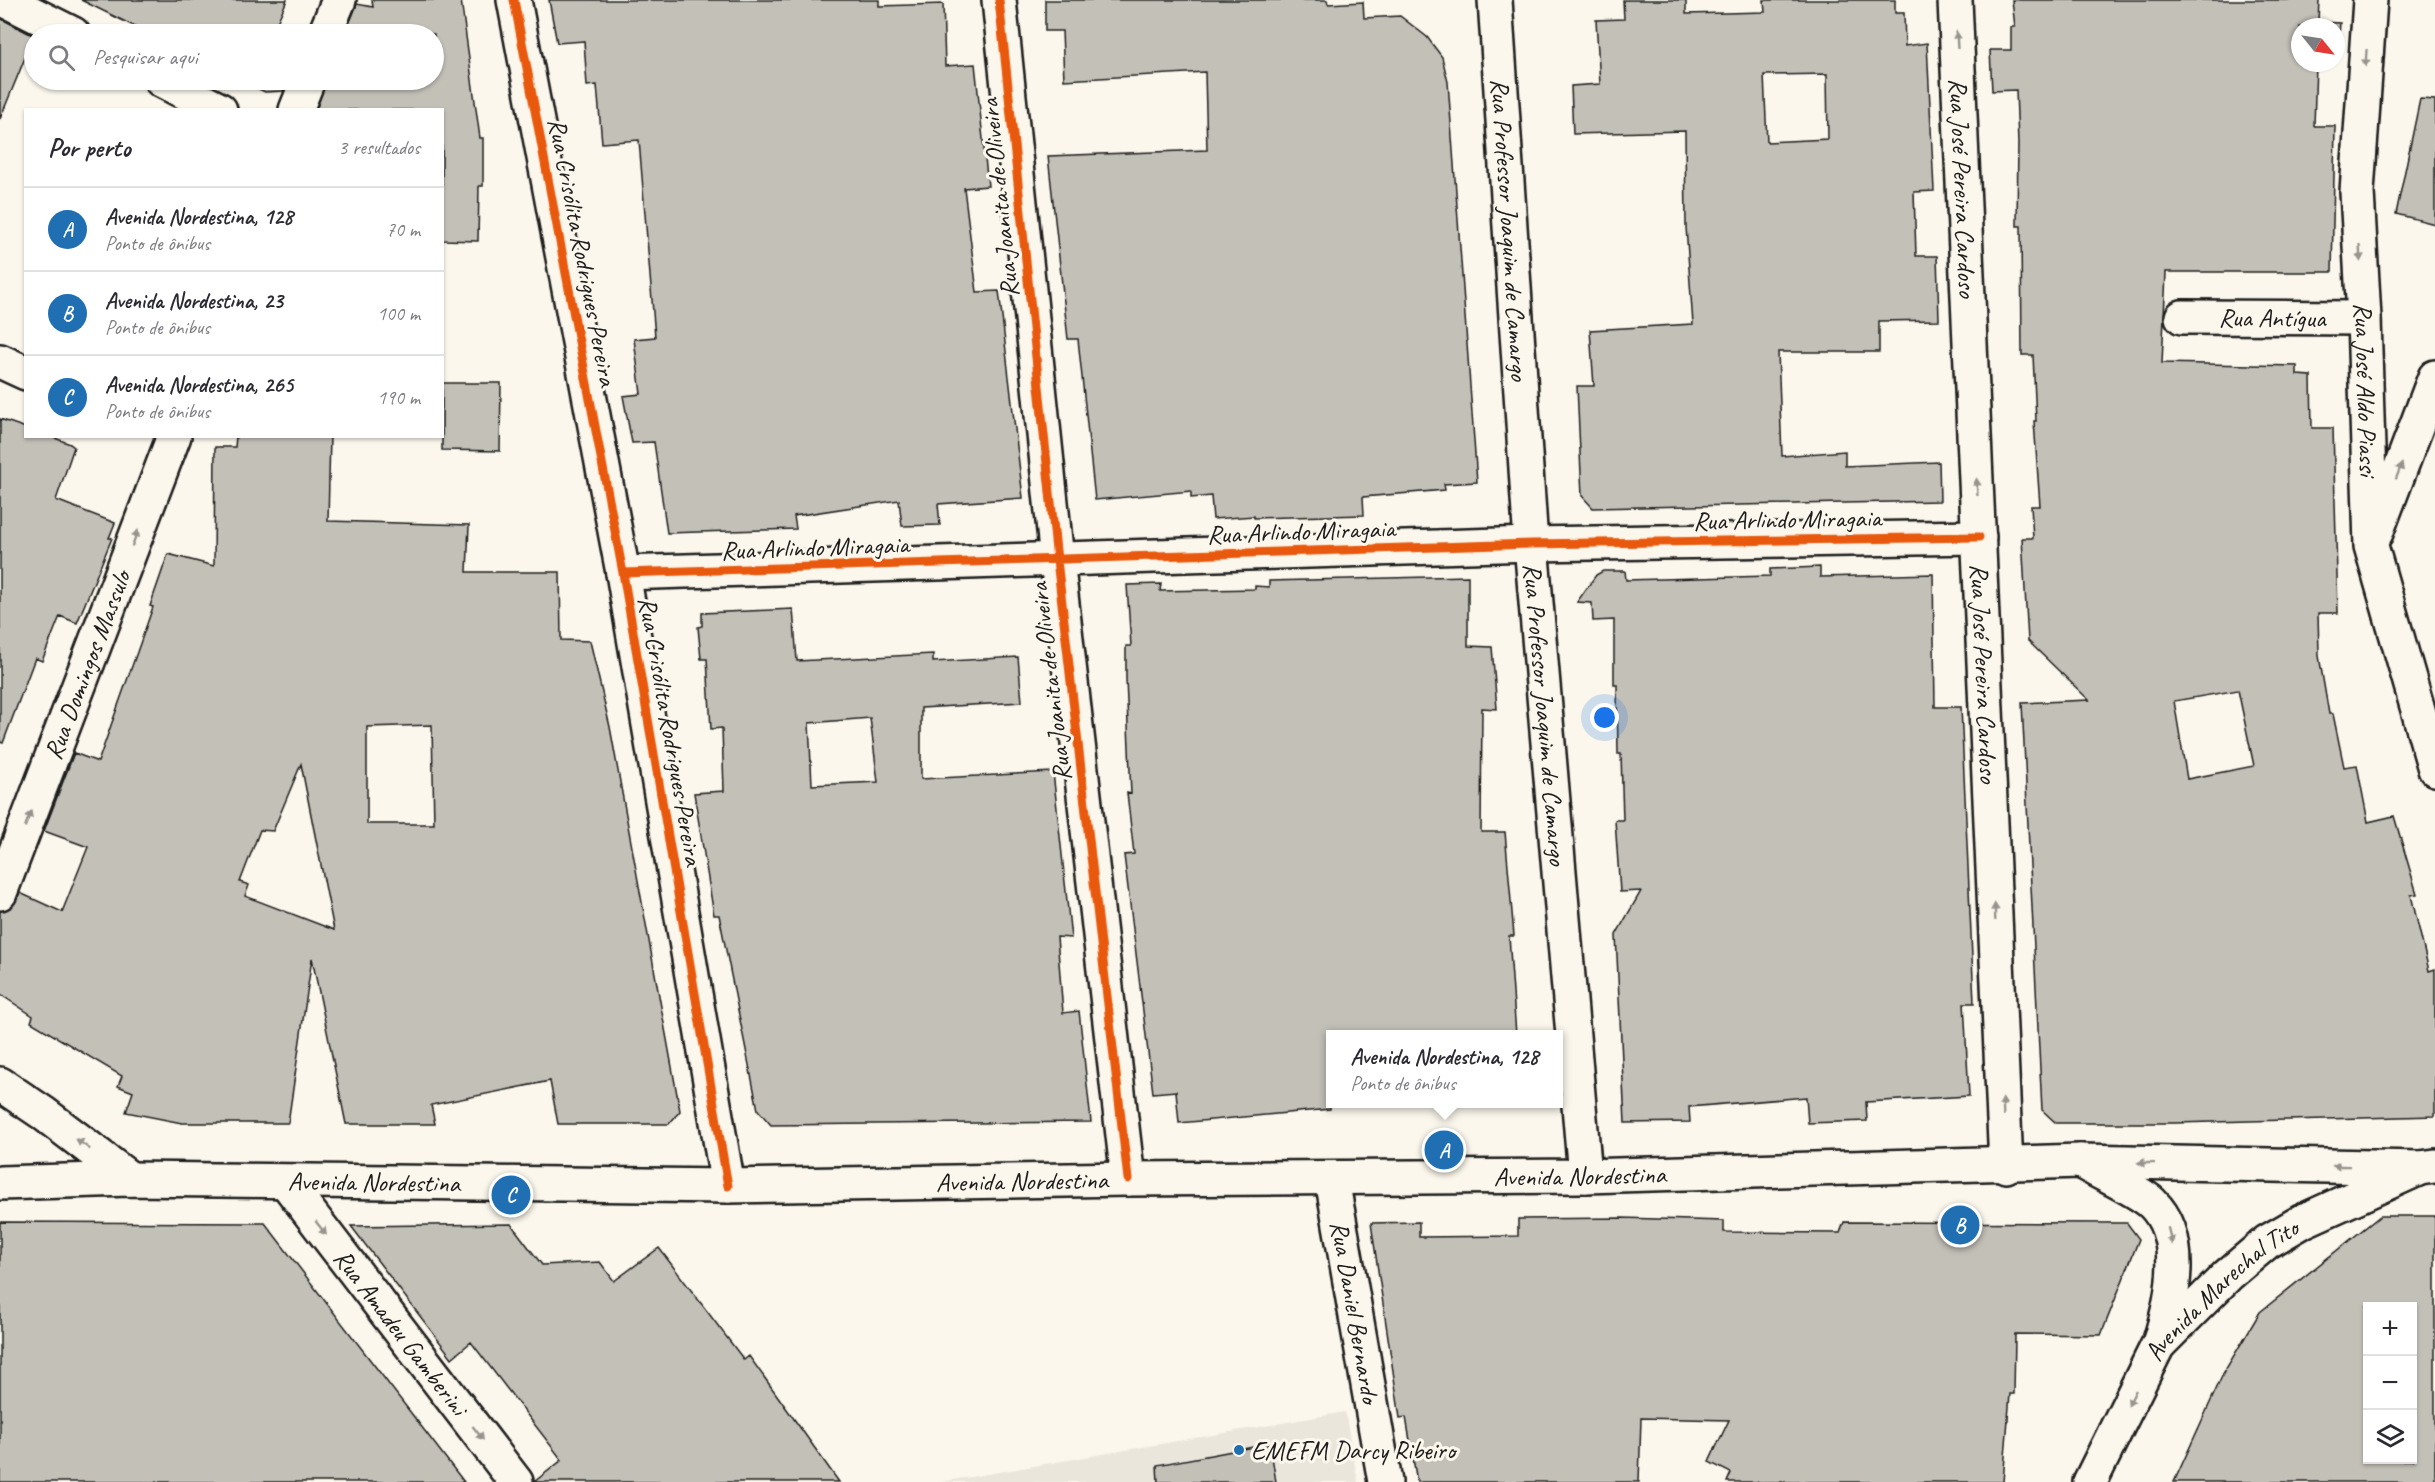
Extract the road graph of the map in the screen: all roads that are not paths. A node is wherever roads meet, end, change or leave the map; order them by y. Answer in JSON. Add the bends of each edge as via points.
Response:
{"nodes":[{"id":1,"x":5,"y":0,"type":"edge"},
{"id":2,"x":339,"y":0,"type":"edge"},
{"id":3,"x":514,"y":0,"type":"edge"},
{"id":4,"x":999,"y":0,"type":"edge"},
{"id":5,"x":1495,"y":0,"type":"edge"},
{"id":6,"x":1955,"y":0,"type":"edge"},
{"id":7,"x":2370,"y":0,"type":"edge"},
{"id":8,"x":53,"y":24,"type":"edge"},
{"id":9,"x":329,"y":24,"type":"edge"},
{"id":10,"x":181,"y":90,"type":"edge"},
{"id":11,"x":304,"y":90,"type":"edge"},
{"id":12,"x":216,"y":108,"type":"edge"},
{"id":13,"x":297,"y":108,"type":"edge"},
{"id":14,"x":2182,"y":317,"type":"dead end"},
{"id":15,"x":2364,"y":318,"type":"junction"},
{"id":16,"x":0,"y":361,"type":"edge"},
{"id":17,"x":24,"y":372,"type":"edge"},
{"id":18,"x":2435,"y":377,"type":"edge"},
{"id":19,"x":169,"y":438,"type":"edge"},
{"id":20,"x":1979,"y":537,"type":"junction"},
{"id":21,"x":1531,"y":544,"type":"junction"},
{"id":22,"x":2371,"y":546,"type":"junction"},
{"id":23,"x":1058,"y":560,"type":"junction"},
{"id":24,"x":623,"y":573,"type":"junction"},
{"id":25,"x":2435,"y":769,"type":"edge"},
{"id":26,"x":0,"y":893,"type":"edge"},
{"id":27,"x":0,"y":1084,"type":"edge"},
{"id":28,"x":2080,"y":1161,"type":"junction"},
{"id":29,"x":2006,"y":1166,"type":"junction"},
{"id":30,"x":2428,"y":1167,"type":"edge"},
{"id":31,"x":1585,"y":1176,"type":"junction"},
{"id":32,"x":130,"y":1179,"type":"junction"},
{"id":33,"x":1128,"y":1179,"type":"junction"},
{"id":34,"x":1332,"y":1179,"type":"junction"},
{"id":35,"x":286,"y":1182,"type":"junction"},
{"id":36,"x":0,"y":1183,"type":"edge"},
{"id":37,"x":728,"y":1186,"type":"junction"},
{"id":38,"x":2158,"y":1345,"type":"junction"},
{"id":39,"x":516,"y":1482,"type":"edge"},
{"id":40,"x":1385,"y":1482,"type":"edge"},
{"id":41,"x":2090,"y":1482,"type":"edge"}],
"edges":[{"from":1,"to":8,"type":"street"},
{"from":2,"to":9,"type":"street"},
{"from":3,"to":24,"type":"street","name":"Rua Crisólita Rodrigues Pereira"},
{"from":4,"to":23,"type":"street","name":"Rua Joanita de Oliveira"},
{"from":5,"to":21,"type":"street","name":"Rua Professor Joaquim de Camargo"},
{"from":20,"to":6,"type":"street","name":"Rua José Pereira Cardoso","one_way":true},
{"from":7,"to":15,"type":"street","name":"Rua José Aldo Piassi","one_way":true,"via":[[2356,192]]},
{"from":10,"to":12,"type":"street"},
{"from":11,"to":13,"type":"street"},
{"from":14,"to":15,"type":"street","name":"Rua Antígua"},
{"from":15,"to":22,"type":"street","name":"Rua José Aldo Piassi"},
{"from":16,"to":17,"type":"street"},
{"from":22,"to":18,"type":"street","one_way":true},
{"from":26,"to":19,"type":"street","name":"Rua Domingos Massulo","one_way":true},
{"from":20,"to":21,"type":"street","name":"Rua Arlindo Miragaia"},
{"from":29,"to":20,"type":"street","name":"Rua José Pereira Cardoso","one_way":true},
{"from":21,"to":23,"type":"street","name":"Rua Arlindo Miragaia"},
{"from":21,"to":31,"type":"street","name":"Rua Professor Joaquim de Camargo"},
{"from":22,"to":25,"type":"street","name":"Rua José Aldo Piassi"},
{"from":23,"to":24,"type":"street","name":"Rua Arlindo Miragaia"},
{"from":23,"to":33,"type":"street","name":"Rua Joanita de Oliveira"},
{"from":24,"to":37,"type":"street","name":"Rua Crisólita Rodrigues Pereira"},
{"from":32,"to":27,"type":"street","one_way":true},
{"from":28,"to":29,"type":"street","name":"Avenida Nordestina"},
{"from":30,"to":28,"type":"street","name":"Avenida Marechal Tito","one_way":true},
{"from":28,"to":38,"type":"street","one_way":true,"via":[[2151,1203],[2165,1220],[2172,1239],[2172,1289]]},
{"from":29,"to":31,"type":"street","name":"Avenida Nordestina"},
{"from":30,"to":38,"type":"street","name":"Avenida Marechal Tito","via":[[2303,1221],[2267,1242]]},
{"from":31,"to":34,"type":"street","name":"Avenida Nordestina"},
{"from":32,"to":35,"type":"street","name":"Avenida Nordestina"},
{"from":32,"to":36,"type":"street","name":"Avenida Nordestina"},
{"from":33,"to":34,"type":"street","name":"Avenida Nordestina"},
{"from":33,"to":37,"type":"street","name":"Avenida Nordestina"},
{"from":34,"to":40,"type":"street","name":"Rua Daniel Bernardo"},
{"from":35,"to":37,"type":"street","name":"Avenida Nordestina"},
{"from":35,"to":39,"type":"street","name":"Rua Amadeu Gamberini","one_way":true},
{"from":38,"to":41,"type":"street","name":"Avenida Marechal Tito","one_way":true}]}
